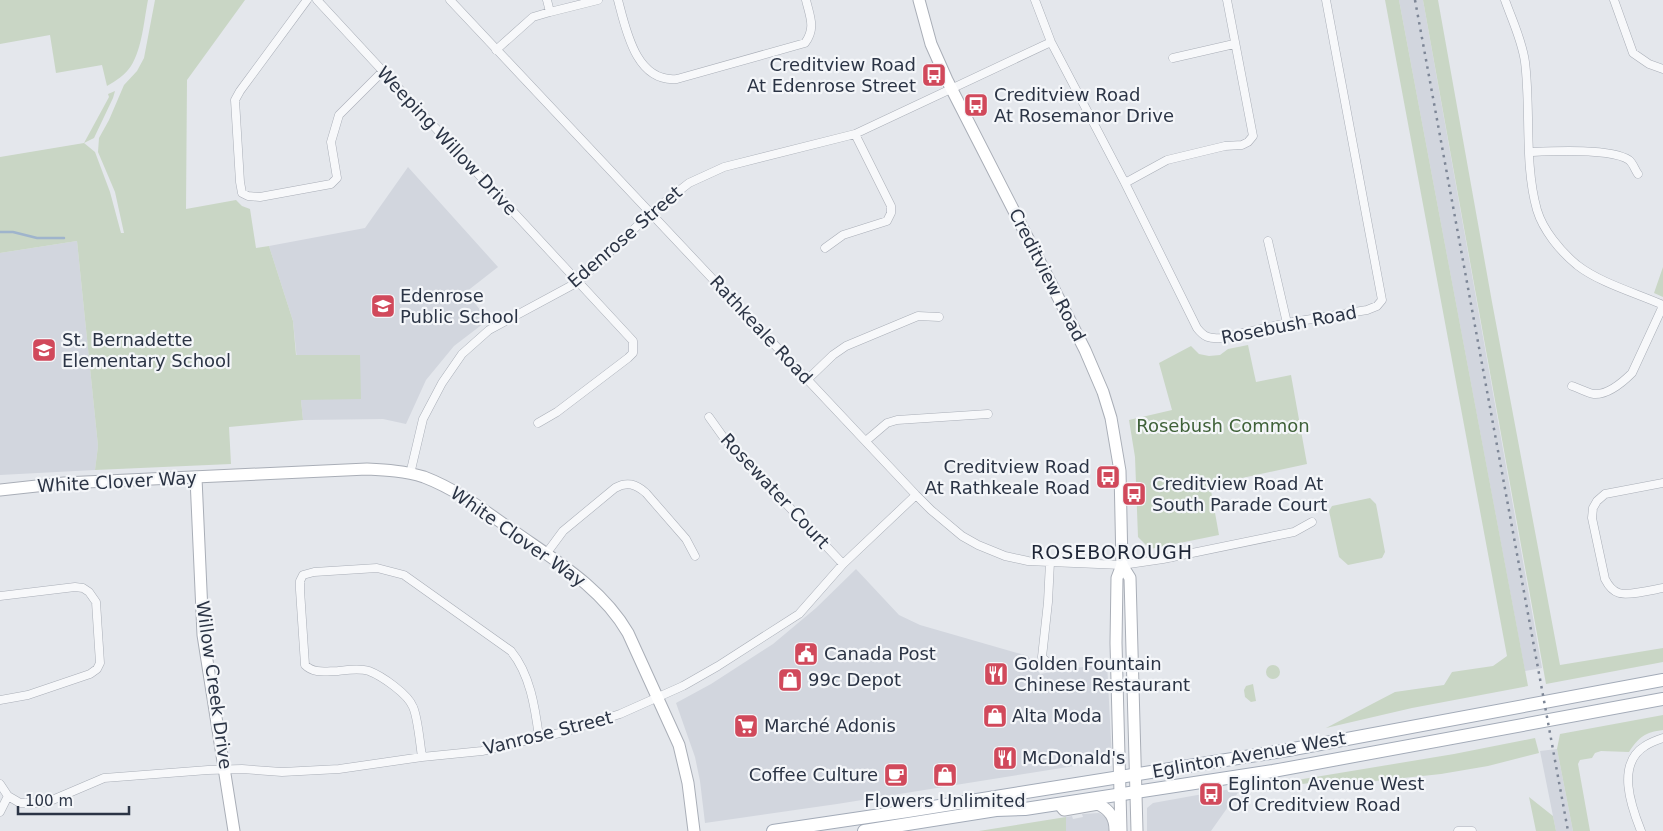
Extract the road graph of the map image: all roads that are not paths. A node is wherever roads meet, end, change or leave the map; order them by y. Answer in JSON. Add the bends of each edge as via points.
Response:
{"nodes":[{"id":1,"x":307,"y":0,"type":"edge"},
{"id":2,"x":317,"y":0,"type":"edge"},
{"id":3,"x":450,"y":0,"type":"edge"},
{"id":4,"x":547,"y":0,"type":"edge"},
{"id":5,"x":598,"y":0,"type":"edge"},
{"id":6,"x":618,"y":0,"type":"edge"},
{"id":7,"x":806,"y":0,"type":"edge"},
{"id":8,"x":919,"y":0,"type":"edge"},
{"id":9,"x":1035,"y":0,"type":"edge"},
{"id":10,"x":1227,"y":0,"type":"edge"},
{"id":11,"x":1326,"y":0,"type":"edge"},
{"id":12,"x":1505,"y":0,"type":"edge"},
{"id":13,"x":1614,"y":0,"type":"edge"},
{"id":14,"x":550,"y":12,"type":"junction"},
{"id":15,"x":1051,"y":42,"type":"junction"},
{"id":16,"x":1234,"y":44,"type":"junction"},
{"id":17,"x":496,"y":50,"type":"junction"},
{"id":18,"x":1173,"y":58,"type":"dead end"},
{"id":19,"x":1663,"y":69,"type":"edge"},
{"id":20,"x":383,"y":71,"type":"junction"},
{"id":21,"x":952,"y":89,"type":"junction"},
{"id":22,"x":855,"y":134,"type":"junction"},
{"id":23,"x":1530,"y":152,"type":"junction"},
{"id":24,"x":1638,"y":174,"type":"dead end"},
{"id":25,"x":1125,"y":183,"type":"junction"},
{"id":26,"x":652,"y":212,"type":"junction"},
{"id":27,"x":1268,"y":241,"type":"dead end"},
{"id":28,"x":825,"y":248,"type":"dead end"},
{"id":29,"x":578,"y":282,"type":"junction"},
{"id":30,"x":1663,"y":306,"type":"edge"},
{"id":31,"x":938,"y":318,"type":"dead end"},
{"id":32,"x":1287,"y":324,"type":"junction"},
{"id":33,"x":808,"y":379,"type":"junction"},
{"id":34,"x":1572,"y":386,"type":"dead end"},
{"id":35,"x":988,"y":414,"type":"dead end"},
{"id":36,"x":709,"y":417,"type":"dead end"},
{"id":37,"x":538,"y":423,"type":"dead end"},
{"id":38,"x":866,"y":440,"type":"junction"},
{"id":39,"x":410,"y":474,"type":"junction"},
{"id":40,"x":196,"y":478,"type":"junction"},
{"id":41,"x":1663,"y":483,"type":"edge"},
{"id":42,"x":0,"y":490,"type":"edge"},
{"id":43,"x":916,"y":495,"type":"junction"},
{"id":44,"x":1312,"y":522,"type":"dead end"},
{"id":45,"x":546,"y":554,"type":"junction"},
{"id":46,"x":695,"y":556,"type":"dead end"},
{"id":47,"x":1050,"y":562,"type":"junction"},
{"id":48,"x":843,"y":564,"type":"junction"},
{"id":49,"x":1122,"y":565,"type":"junction"},
{"id":50,"x":1663,"y":588,"type":"edge"},
{"id":51,"x":0,"y":596,"type":"edge"},
{"id":52,"x":1060,"y":666,"type":"dead end"},
{"id":53,"x":1663,"y":680,"type":"edge"},
{"id":54,"x":658,"y":698,"type":"junction"},
{"id":55,"x":1663,"y":699,"type":"edge"},
{"id":56,"x":0,"y":700,"type":"edge"},
{"id":57,"x":539,"y":737,"type":"junction"},
{"id":58,"x":1663,"y":738,"type":"edge"},
{"id":59,"x":422,"y":757,"type":"junction"},
{"id":60,"x":225,"y":770,"type":"junction"},
{"id":61,"x":1136,"y":774,"type":"junction"},
{"id":62,"x":1120,"y":777,"type":"junction"},
{"id":63,"x":0,"y":784,"type":"edge"},
{"id":64,"x":1136,"y":792,"type":"junction"},
{"id":65,"x":1120,"y":795,"type":"junction"},
{"id":66,"x":8,"y":796,"type":"junction"},
{"id":67,"x":1059,"y":804,"type":"junction"},
{"id":68,"x":0,"y":812,"type":"edge"},
{"id":69,"x":234,"y":831,"type":"edge"},
{"id":70,"x":694,"y":831,"type":"edge"},
{"id":71,"x":773,"y":831,"type":"edge"},
{"id":72,"x":864,"y":831,"type":"edge"},
{"id":73,"x":1115,"y":831,"type":"edge"},
{"id":74,"x":1121,"y":831,"type":"edge"},
{"id":75,"x":1137,"y":831,"type":"edge"},
{"id":76,"x":1458,"y":831,"type":"edge"},
{"id":77,"x":1472,"y":831,"type":"edge"},
{"id":78,"x":1641,"y":831,"type":"edge"}],
"edges":[{"from":1,"to":20,"type":"street","via":[[235,100],[242,193],[260,197],[331,184],[337,178],[331,142],[339,115]]},
{"from":2,"to":20,"type":"street","name":"Weeping Willow Drive"},
{"from":3,"to":17,"type":"street","name":"Rathkeale Road"},
{"from":4,"to":14,"type":"street"},
{"from":5,"to":14,"type":"street"},
{"from":6,"to":7,"type":"street","via":[[628,39],[636,54],[652,72],[667,80],[804,43],[812,27]]},
{"from":8,"to":21,"type":"street","name":"Creditview Road","via":[[932,44]]},
{"from":9,"to":15,"type":"street","name":"Rosebush Road"},
{"from":10,"to":16,"type":"street"},
{"from":11,"to":32,"type":"street","name":"Rosebush Road","via":[[1382,300],[1367,310]]},
{"from":12,"to":23,"type":"street","via":[[1525,59]]},
{"from":13,"to":19,"type":"street","via":[[1633,53]]},
{"from":14,"to":17,"type":"street","via":[[533,18]]},
{"from":15,"to":21,"type":"street","name":"Edenrose Street"},
{"from":15,"to":25,"type":"street","name":"Rosebush Road"},
{"from":16,"to":18,"type":"street"},
{"from":16,"to":25,"type":"street","via":[[1253,136],[1242,145],[1167,160]]},
{"from":17,"to":26,"type":"street","name":"Rathkeale Road"},
{"from":20,"to":29,"type":"street","name":"Weeping Willow Drive"},
{"from":21,"to":22,"type":"street","name":"Edenrose Street"},
{"from":21,"to":49,"type":"street","name":"Creditview Road","via":[[1085,350],[1103,392],[1120,471]]},
{"from":22,"to":26,"type":"street","name":"Edenrose Street","via":[[724,167],[689,183]]},
{"from":22,"to":28,"type":"street","via":[[892,213],[887,222],[843,235]]},
{"from":23,"to":24,"type":"street","via":[[1578,151],[1612,155],[1630,161]]},
{"from":23,"to":30,"type":"street","via":[[1538,211],[1561,250],[1577,265],[1598,277]]},
{"from":25,"to":32,"type":"street","name":"Rosebush Road","via":[[1203,335],[1210,339],[1220,338]]},
{"from":26,"to":29,"type":"street","name":"Edenrose Street"},
{"from":26,"to":33,"type":"street","name":"Rathkeale Road"},
{"from":27,"to":32,"type":"street"},
{"from":29,"to":37,"type":"street","name":"Weeping Willow Drive","via":[[629,335],[633,341],[633,353],[558,412]]},
{"from":29,"to":39,"type":"street","name":"Edenrose Street","via":[[489,330],[462,354],[423,419]]},
{"from":30,"to":34,"type":"street","via":[[1632,373],[1623,382],[1596,394]]},
{"from":31,"to":33,"type":"street","via":[[918,316],[846,346]]},
{"from":33,"to":38,"type":"street","name":"Rathkeale Road"},
{"from":35,"to":38,"type":"street","via":[[897,420],[887,423]]},
{"from":36,"to":48,"type":"street","name":"Rosewater Court","via":[[724,438]]},
{"from":38,"to":43,"type":"street","name":"Rathkeale Road"},
{"from":39,"to":40,"type":"street","name":"White Clover Way","via":[[367,469]]},
{"from":39,"to":45,"type":"street","name":"White Clover Way","via":[[458,493]]},
{"from":40,"to":42,"type":"street","name":"White Clover Way"},
{"from":40,"to":60,"type":"street","name":"Willow Creek Drive","via":[[203,635]]},
{"from":41,"to":50,"type":"street","via":[[1605,494],[1593,508],[1592,518],[1605,579],[1610,587],[1619,593]]},
{"from":43,"to":47,"type":"street","name":"Rathkeale Road","via":[[962,536],[978,544],[1005,556]]},
{"from":43,"to":48,"type":"street","name":"Vanrose Street"},
{"from":44,"to":49,"type":"street","name":"Rathkeale Road","via":[[1294,532],[1193,554]]},
{"from":45,"to":46,"type":"street","via":[[563,531],[615,488],[630,484],[646,493],[686,539]]},
{"from":45,"to":54,"type":"street","name":"White Clover Way","via":[[592,588],[612,609],[628,633]]},
{"from":47,"to":49,"type":"street","name":"Rathkeale Road"},
{"from":47,"to":52,"type":"street","via":[[1042,657],[1050,665]]},
{"from":48,"to":54,"type":"street","name":"Vanrose Street","via":[[799,614],[718,666]]},
{"from":49,"to":61,"type":"street","name":"Creditview Road","via":[[1130,578]]},
{"from":49,"to":62,"type":"street","name":"Creditview Road","via":[[1117,578],[1116,643]]},
{"from":51,"to":56,"type":"street","via":[[75,587],[89,592],[96,602],[100,663],[90,674],[28,696]]},
{"from":53,"to":61,"type":"main road","name":"Eglinton Avenue West","via":[[1288,750]]},
{"from":54,"to":57,"type":"street","name":"Vanrose Street","via":[[620,714]]},
{"from":54,"to":70,"type":"street","name":"White Clover Way","via":[[683,760]]},
{"from":55,"to":64,"type":"main road","name":"Eglinton Avenue West","via":[[1282,769]]},
{"from":57,"to":59,"type":"street","name":"Vanrose Street","via":[[482,751]]},
{"from":57,"to":59,"type":"street","via":[[526,673],[511,651],[404,576],[377,568],[307,572],[300,582],[305,665],[318,672],[367,671],[393,686],[413,707]]},
{"from":58,"to":78,"type":"street","via":[[1644,746],[1630,763],[1628,791]]},
{"from":59,"to":60,"type":"street","name":"Vanrose Street","via":[[339,769]]},
{"from":60,"to":66,"type":"street","name":"Vanrose Street","via":[[104,778],[50,801],[35,803],[20,803]]},
{"from":60,"to":69,"type":"street","name":"Willow Creek Drive"},
{"from":61,"to":62,"type":"main road","name":"Eglinton Avenue West"},
{"from":61,"to":64,"type":"street","name":"Creditview Road"},
{"from":62,"to":65,"type":"street","name":"Creditview Road"},
{"from":62,"to":71,"type":"main road","name":"Eglinton Avenue West"},
{"from":63,"to":66,"type":"street"},
{"from":64,"to":65,"type":"main road","name":"Eglinton Avenue West"},
{"from":64,"to":75,"type":"street","name":"Creditview Road"},
{"from":65,"to":67,"type":"main road","name":"Eglinton Avenue West"},
{"from":65,"to":74,"type":"street","name":"Creditview Road"},
{"from":66,"to":68,"type":"street"},
{"from":67,"to":72,"type":"main road","name":"Eglinton Avenue West","via":[[996,810]]},
{"from":67,"to":73,"type":"street","via":[[1064,810],[1098,804],[1114,819]]},
{"from":76,"to":77,"type":"street"}]}
